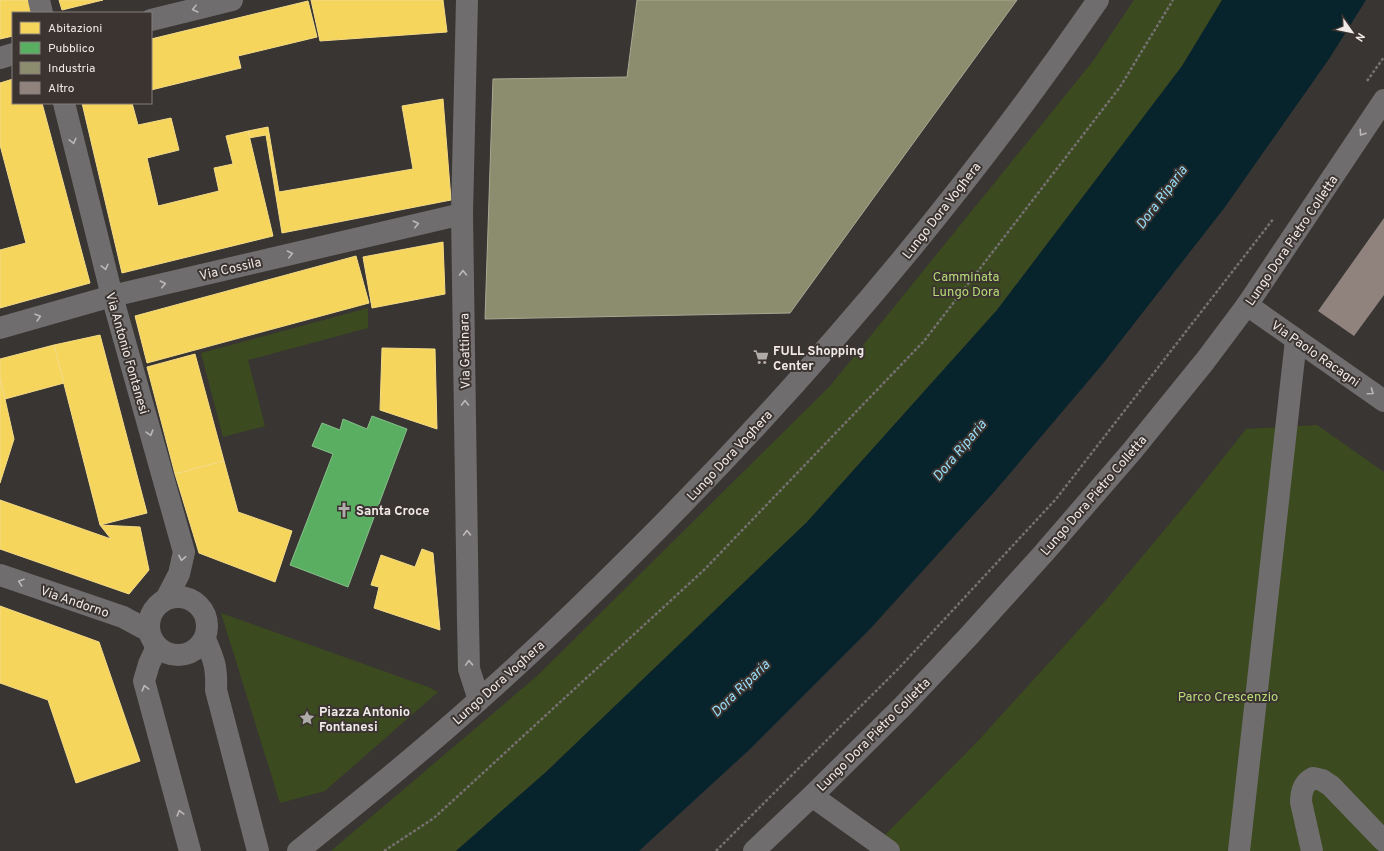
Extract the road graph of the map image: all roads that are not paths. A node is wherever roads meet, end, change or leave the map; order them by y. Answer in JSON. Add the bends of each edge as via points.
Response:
{"nodes":[{"id":1,"x":39,"y":0,"type":"edge"},
{"id":2,"x":232,"y":0,"type":"edge"},
{"id":3,"x":467,"y":0,"type":"edge"},
{"id":4,"x":1098,"y":0,"type":"edge"},
{"id":5,"x":42,"y":12,"type":"edge"},
{"id":6,"x":152,"y":20,"type":"edge"},
{"id":7,"x":12,"y":54,"type":"edge"},
{"id":8,"x":0,"y":58,"type":"edge"},
{"id":9,"x":1384,"y":100,"type":"edge"},
{"id":10,"x":64,"y":104,"type":"edge"},
{"id":11,"x":462,"y":214,"type":"junction"},
{"id":12,"x":112,"y":296,"type":"junction"},
{"id":13,"x":1247,"y":305,"type":"junction"},
{"id":14,"x":0,"y":328,"type":"edge"},
{"id":15,"x":1296,"y":340,"type":"junction"},
{"id":16,"x":1384,"y":401,"type":"edge"},
{"id":17,"x":0,"y":575,"type":"edge"},
{"id":18,"x":166,"y":599,"type":"junction"},
{"id":19,"x":153,"y":639,"type":"junction"},
{"id":20,"x":198,"y":646,"type":"junction"},
{"id":21,"x":479,"y":700,"type":"junction"},
{"id":22,"x":812,"y":796,"type":"junction"},
{"id":23,"x":1384,"y":841,"type":"edge"},
{"id":24,"x":190,"y":851,"type":"edge"},
{"id":25,"x":258,"y":851,"type":"edge"},
{"id":26,"x":298,"y":851,"type":"edge"},
{"id":27,"x":754,"y":851,"type":"edge"},
{"id":28,"x":888,"y":851,"type":"edge"},
{"id":29,"x":1239,"y":851,"type":"edge"},
{"id":30,"x":1312,"y":851,"type":"edge"}],
"edges":[{"from":1,"to":5,"type":"street"},
{"from":2,"to":6,"type":"street","one_way":true},
{"from":3,"to":11,"type":"street","name":"Via Gattinara"},
{"from":4,"to":21,"type":"street","name":"Lungo Dora Voghera","via":[[1018,111],[934,220],[830,346],[663,525]]},
{"from":7,"to":8,"type":"street"},
{"from":9,"to":13,"type":"street","name":"Lungo Dora Pietro Colletta","one_way":true},
{"from":10,"to":12,"type":"street","name":"Via Antonio Fontanesi","one_way":true},
{"from":12,"to":11,"type":"street","name":"Via Cossila","one_way":true},
{"from":21,"to":11,"type":"street","name":"Via Gattinara","one_way":true,"via":[[469,669]]},
{"from":14,"to":12,"type":"street","name":"Via Cossila","one_way":true},
{"from":12,"to":18,"type":"street","name":"Via Antonio Fontanesi","one_way":true,"via":[[184,552],[179,574]]},
{"from":13,"to":15,"type":"street","name":"Via Paolo Racagni"},
{"from":13,"to":22,"type":"street","name":"Lungo Dora Pietro Colletta","via":[[1161,415],[1043,554],[902,707]]},
{"from":15,"to":16,"type":"street","name":"Via Paolo Racagni","one_way":true},
{"from":15,"to":29,"type":"street"},
{"from":19,"to":17,"type":"street","name":"Via Andorno","one_way":true,"via":[[123,617]]},
{"from":18,"to":19,"type":"street","via":[[157,605],[149,622]]},
{"from":18,"to":20,"type":"street","via":[[186,598],[202,609],[207,619],[207,629]]},
{"from":19,"to":20,"type":"street","via":[[164,653],[173,656],[182,656]]},
{"from":24,"to":19,"type":"street","one_way":true,"via":[[144,681]]},
{"from":20,"to":25,"type":"street","via":[[215,663],[216,690]]},
{"from":21,"to":26,"type":"street","name":"Lungo Dora Voghera"},
{"from":22,"to":27,"type":"street","name":"Lungo Dora Pietro Colletta"},
{"from":22,"to":28,"type":"street"},
{"from":23,"to":30,"type":"street","via":[[1331,786],[1313,778],[1305,784],[1301,795]]}]}
